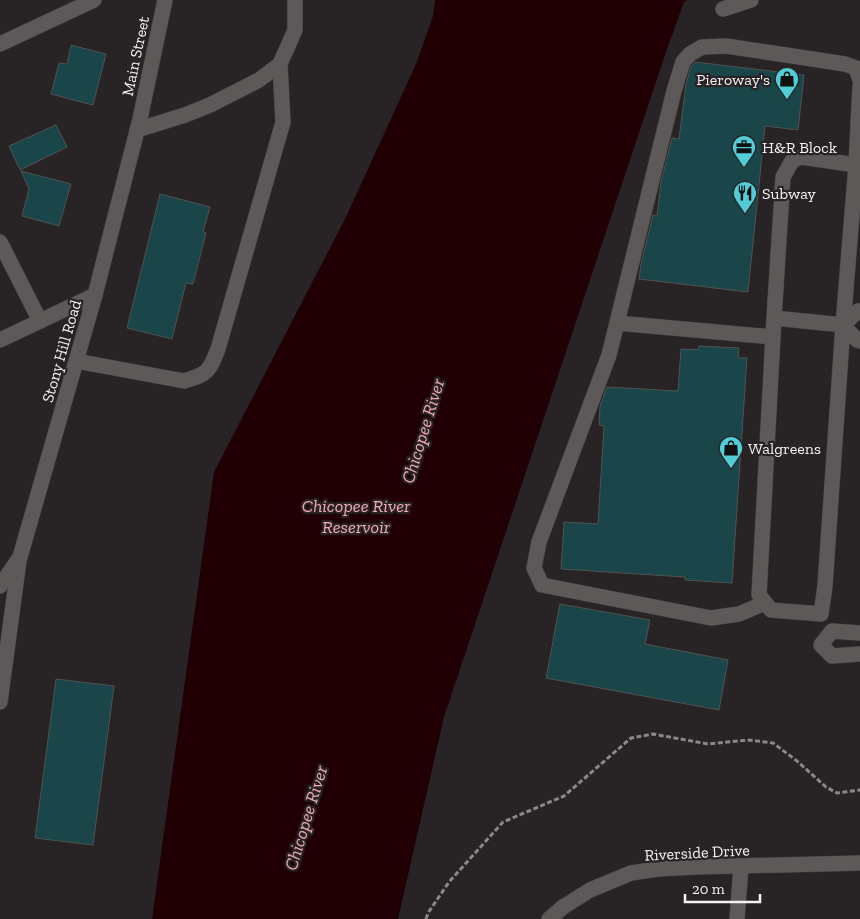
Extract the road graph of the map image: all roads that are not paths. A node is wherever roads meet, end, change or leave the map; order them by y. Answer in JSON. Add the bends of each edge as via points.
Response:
{"nodes":[{"id":1,"x":94,"y":0,"type":"edge"},
{"id":2,"x":165,"y":0,"type":"edge"},
{"id":3,"x":294,"y":0,"type":"edge"},
{"id":4,"x":751,"y":0,"type":"edge"},
{"id":5,"x":723,"y":9,"type":"dead end"},
{"id":6,"x":0,"y":44,"type":"edge"},
{"id":7,"x":280,"y":64,"type":"junction"},
{"id":8,"x":860,"y":80,"type":"edge"},
{"id":9,"x":860,"y":86,"type":"edge"},
{"id":10,"x":138,"y":124,"type":"junction"},
{"id":11,"x":856,"y":165,"type":"junction"},
{"id":12,"x":0,"y":242,"type":"edge"},
{"id":13,"x":95,"y":295,"type":"junction"},
{"id":14,"x":860,"y":311,"type":"edge"},
{"id":15,"x":774,"y":318,"type":"junction"},
{"id":16,"x":40,"y":321,"type":"junction"},
{"id":17,"x":617,"y":323,"type":"junction"},
{"id":18,"x":843,"y":325,"type":"junction"},
{"id":19,"x":773,"y":337,"type":"junction"},
{"id":20,"x":0,"y":340,"type":"edge"},
{"id":21,"x":860,"y":341,"type":"edge"},
{"id":22,"x":76,"y":361,"type":"junction"},
{"id":23,"x":20,"y":557,"type":"junction"},
{"id":24,"x":0,"y":586,"type":"edge"},
{"id":25,"x":765,"y":603,"type":"junction"},
{"id":26,"x":821,"y":614,"type":"junction"},
{"id":27,"x":860,"y":633,"type":"edge"},
{"id":28,"x":821,"y":645,"type":"junction"},
{"id":29,"x":860,"y":654,"type":"edge"},
{"id":30,"x":0,"y":702,"type":"edge"},
{"id":31,"x":860,"y":863,"type":"edge"},
{"id":32,"x":741,"y":866,"type":"junction"},
{"id":33,"x":549,"y":919,"type":"edge"},
{"id":34,"x":737,"y":919,"type":"edge"}],
"edges":[{"from":1,"to":6,"type":"street"},
{"from":2,"to":10,"type":"street","name":"Main Street"},
{"from":3,"to":7,"type":"street","via":[[295,30]]},
{"from":4,"to":5,"type":"street"},
{"from":7,"to":10,"type":"street","via":[[259,80],[210,105],[185,115]]},
{"from":7,"to":22,"type":"street","via":[[283,122],[210,370],[184,381]]},
{"from":8,"to":17,"type":"street","via":[[856,68],[828,61],[726,46],[702,47],[690,54],[683,62],[674,91]]},
{"from":9,"to":11,"type":"street"},
{"from":10,"to":13,"type":"street","name":"Stony Hill Road"},
{"from":11,"to":15,"type":"street","via":[[801,157],[792,160],[787,169],[783,177]]},
{"from":11,"to":18,"type":"street"},
{"from":12,"to":16,"type":"street"},
{"from":13,"to":16,"type":"street"},
{"from":13,"to":22,"type":"street","name":"Stony Hill Road"},
{"from":14,"to":18,"type":"street"},
{"from":15,"to":18,"type":"street"},
{"from":15,"to":19,"type":"street"},
{"from":16,"to":20,"type":"street"},
{"from":17,"to":19,"type":"street"},
{"from":17,"to":25,"type":"street","via":[[539,542],[534,568],[542,585],[711,618],[739,614]]},
{"from":18,"to":21,"type":"street"},
{"from":18,"to":26,"type":"street"},
{"from":19,"to":25,"type":"street","via":[[759,595]]},
{"from":22,"to":23,"type":"street","name":"Stony Hill Road"},
{"from":23,"to":24,"type":"street","name":"Stony Hill Road"},
{"from":23,"to":30,"type":"street"},
{"from":25,"to":26,"type":"street","via":[[771,610]]},
{"from":26,"to":28,"type":"street"},
{"from":27,"to":28,"type":"street","via":[[832,631]]},
{"from":28,"to":29,"type":"street","via":[[832,656]]},
{"from":31,"to":32,"type":"street","name":"Riverside Drive"},
{"from":32,"to":33,"type":"street","name":"Riverside Drive","via":[[631,873],[590,890],[563,906]]},
{"from":32,"to":34,"type":"street"}]}
